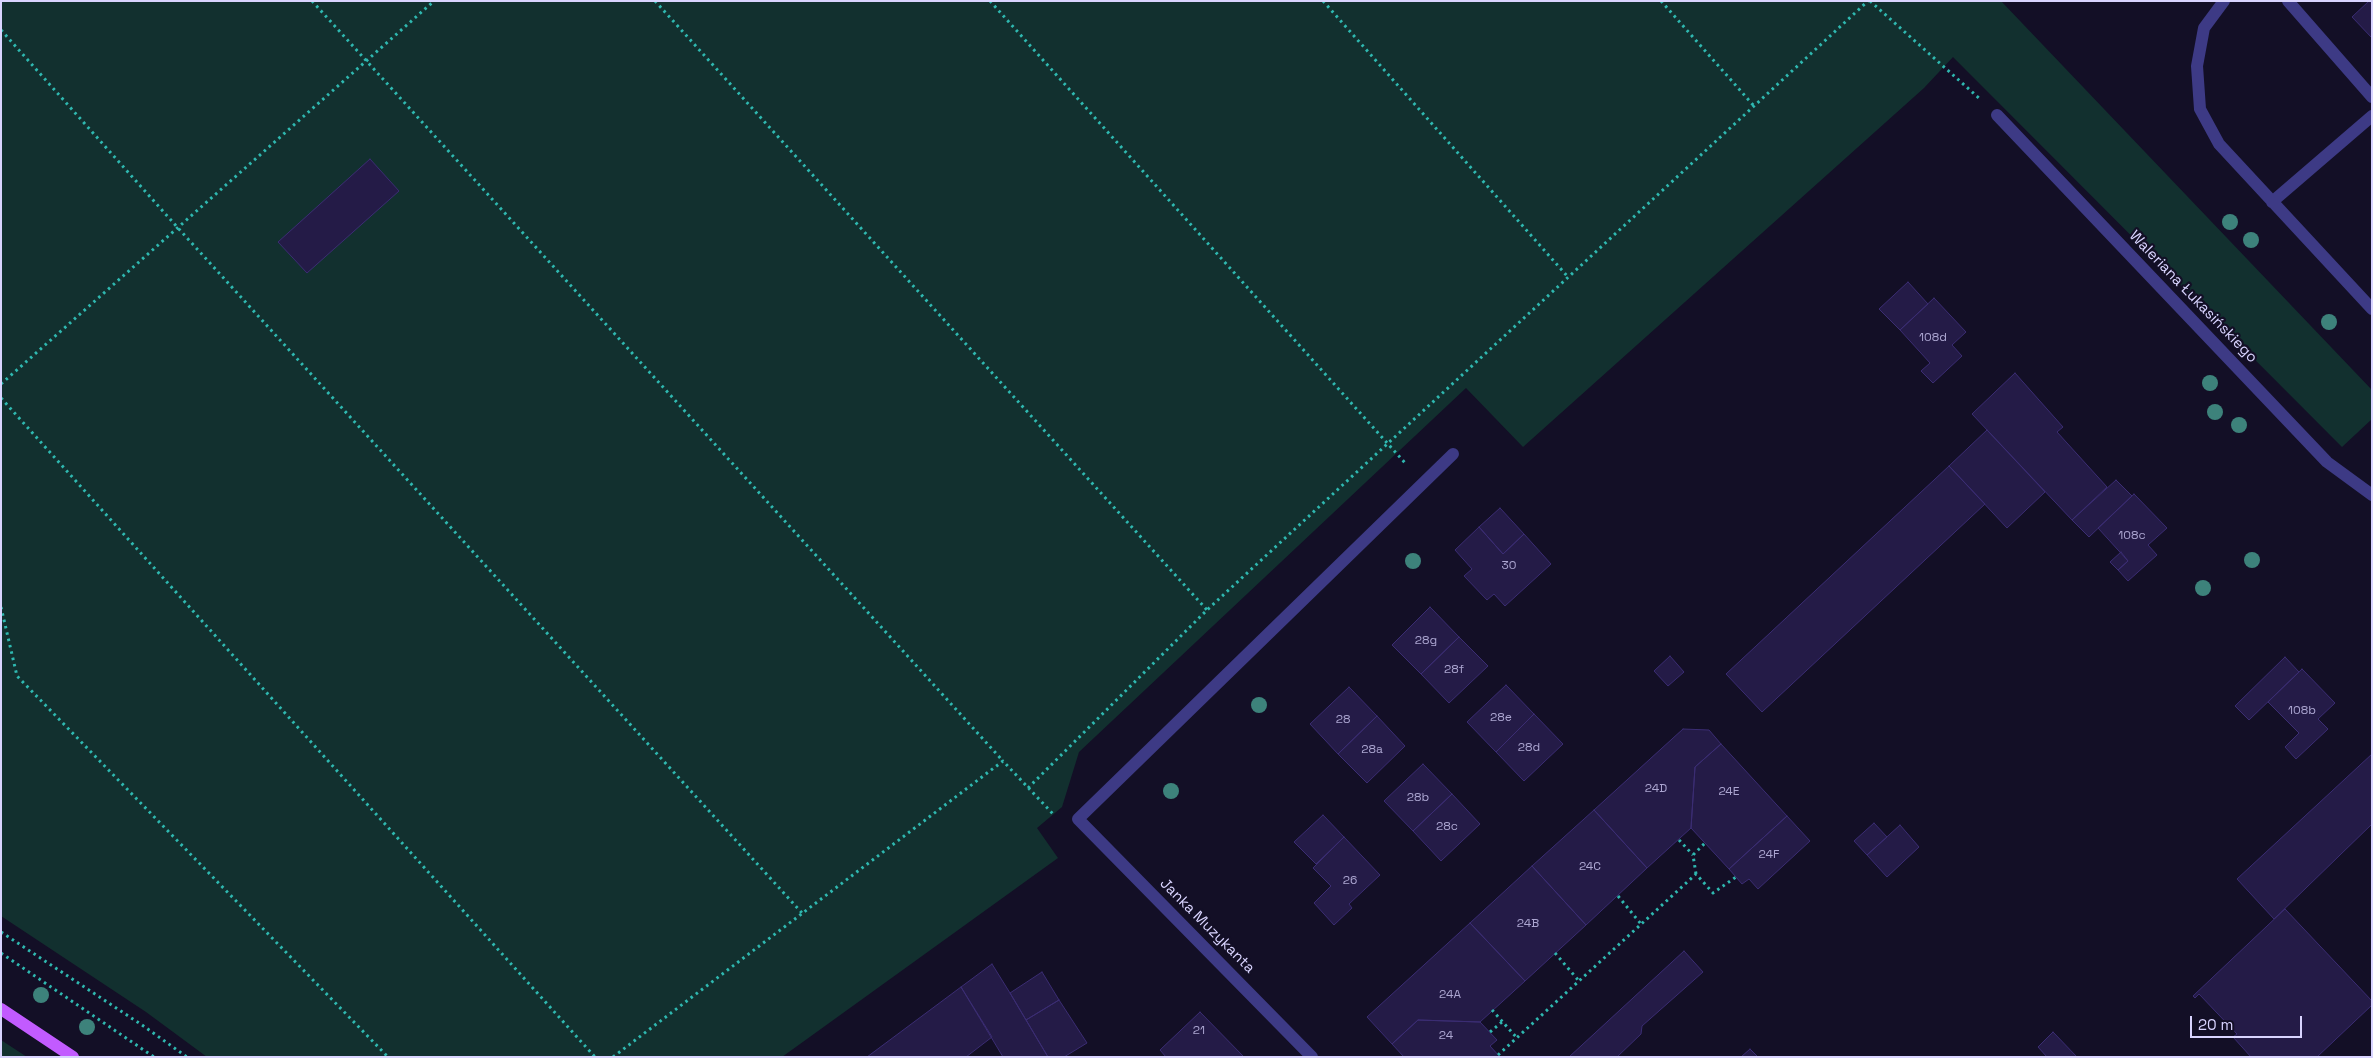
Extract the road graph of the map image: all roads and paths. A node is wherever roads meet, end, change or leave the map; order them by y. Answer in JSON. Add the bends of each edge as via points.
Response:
{"nodes":[{"id":1,"x":312,"y":1,"type":"edge"},
{"id":2,"x":434,"y":1,"type":"edge"},
{"id":3,"x":655,"y":1,"type":"edge"},
{"id":4,"x":990,"y":1,"type":"edge"},
{"id":5,"x":1323,"y":1,"type":"edge"},
{"id":6,"x":1661,"y":1,"type":"edge"},
{"id":7,"x":1869,"y":1,"type":"edge"},
{"id":8,"x":2224,"y":1,"type":"edge"},
{"id":9,"x":2288,"y":1,"type":"edge"},
{"id":10,"x":1,"y":30,"type":"edge"},
{"id":11,"x":365,"y":61,"type":"junction"},
{"id":12,"x":2372,"y":97,"type":"edge"},
{"id":13,"x":1754,"y":106,"type":"junction"},
{"id":14,"x":1997,"y":115,"type":"joint"},
{"id":15,"x":2372,"y":116,"type":"edge"},
{"id":16,"x":2272,"y":202,"type":"junction"},
{"id":17,"x":178,"y":228,"type":"junction"},
{"id":18,"x":1568,"y":277,"type":"junction"},
{"id":19,"x":2372,"y":309,"type":"edge"},
{"id":20,"x":1,"y":384,"type":"edge"},
{"id":21,"x":1,"y":398,"type":"edge"},
{"id":22,"x":1388,"y":444,"type":"junction"},
{"id":23,"x":1396,"y":453,"type":"dead end"},
{"id":24,"x":1452,"y":454,"type":"dead end"},
{"id":25,"x":2372,"y":495,"type":"edge"},
{"id":26,"x":1,"y":607,"type":"edge"},
{"id":27,"x":1206,"y":610,"type":"junction"},
{"id":28,"x":1003,"y":761,"type":"junction"},
{"id":29,"x":1028,"y":788,"type":"junction"},
{"id":30,"x":1053,"y":814,"type":"dead end"},
{"id":31,"x":1679,"y":840,"type":"dead end"},
{"id":32,"x":1704,"y":843,"type":"dead end"},
{"id":33,"x":1693,"y":855,"type":"junction"},
{"id":34,"x":1696,"y":874,"type":"junction"},
{"id":35,"x":1736,"y":877,"type":"dead end"},
{"id":36,"x":1618,"y":896,"type":"dead end"},
{"id":37,"x":802,"y":913,"type":"junction"},
{"id":38,"x":1642,"y":924,"type":"junction"},
{"id":39,"x":1,"y":932,"type":"edge"},
{"id":40,"x":1,"y":953,"type":"edge"},
{"id":41,"x":1555,"y":953,"type":"dead end"},
{"id":42,"x":1579,"y":981,"type":"junction"},
{"id":43,"x":1,"y":1009,"type":"edge"},
{"id":44,"x":1492,"y":1010,"type":"dead end"},
{"id":45,"x":1502,"y":1022,"type":"junction"},
{"id":46,"x":1490,"y":1032,"type":"dead end"},
{"id":47,"x":1517,"y":1038,"type":"junction"},
{"id":48,"x":1498,"y":1055,"type":"dead end"},
{"id":49,"x":73,"y":1057,"type":"edge"},
{"id":50,"x":154,"y":1057,"type":"edge"},
{"id":51,"x":187,"y":1057,"type":"edge"},
{"id":52,"x":388,"y":1057,"type":"edge"},
{"id":53,"x":594,"y":1057,"type":"edge"},
{"id":54,"x":613,"y":1057,"type":"edge"},
{"id":55,"x":1312,"y":1057,"type":"edge"}],
"edges":[{"from":1,"to":11,"type":"path"},
{"from":2,"to":11,"type":"path"},
{"from":3,"to":27,"type":"path"},
{"from":4,"to":22,"type":"path"},
{"from":5,"to":18,"type":"path"},
{"from":6,"to":13,"type":"path"},
{"from":7,"to":13,"type":"path"},
{"from":7,"to":14,"type":"path"},
{"from":8,"to":16,"type":"street","via":[[2204,28],[2197,66],[2200,109],[2219,144]]},
{"from":9,"to":12,"type":"street"},
{"from":10,"to":17,"type":"path"},
{"from":11,"to":17,"type":"path"},
{"from":11,"to":28,"type":"path"},
{"from":13,"to":18,"type":"path"},
{"from":14,"to":25,"type":"street","name":"Waleriana Łukasińskiego","via":[[2327,462]]},
{"from":15,"to":16,"type":"street"},
{"from":16,"to":19,"type":"street"},
{"from":17,"to":20,"type":"path"},
{"from":17,"to":37,"type":"path"},
{"from":18,"to":22,"type":"path"},
{"from":21,"to":53,"type":"path"},
{"from":22,"to":23,"type":"path"},
{"from":22,"to":27,"type":"path"},
{"from":24,"to":55,"type":"street","name":"Janka Muzykanta","via":[[1078,819]]},
{"from":26,"to":52,"type":"path","via":[[17,676]]},
{"from":27,"to":29,"type":"path"},
{"from":28,"to":29,"type":"path"},
{"from":28,"to":37,"type":"path"},
{"from":29,"to":30,"type":"path"},
{"from":31,"to":33,"type":"path"},
{"from":32,"to":33,"type":"path"},
{"from":33,"to":34,"type":"path"},
{"from":34,"to":35,"type":"path","via":[[1713,893]]},
{"from":34,"to":38,"type":"path"},
{"from":36,"to":38,"type":"path"},
{"from":37,"to":54,"type":"path"},
{"from":38,"to":42,"type":"path"},
{"from":39,"to":51,"type":"path"},
{"from":40,"to":50,"type":"path"},
{"from":41,"to":42,"type":"path"},
{"from":42,"to":47,"type":"path"},
{"from":43,"to":49,"type":"main road"},
{"from":44,"to":45,"type":"path"},
{"from":45,"to":46,"type":"path"},
{"from":45,"to":47,"type":"path"},
{"from":47,"to":48,"type":"path"}]}
